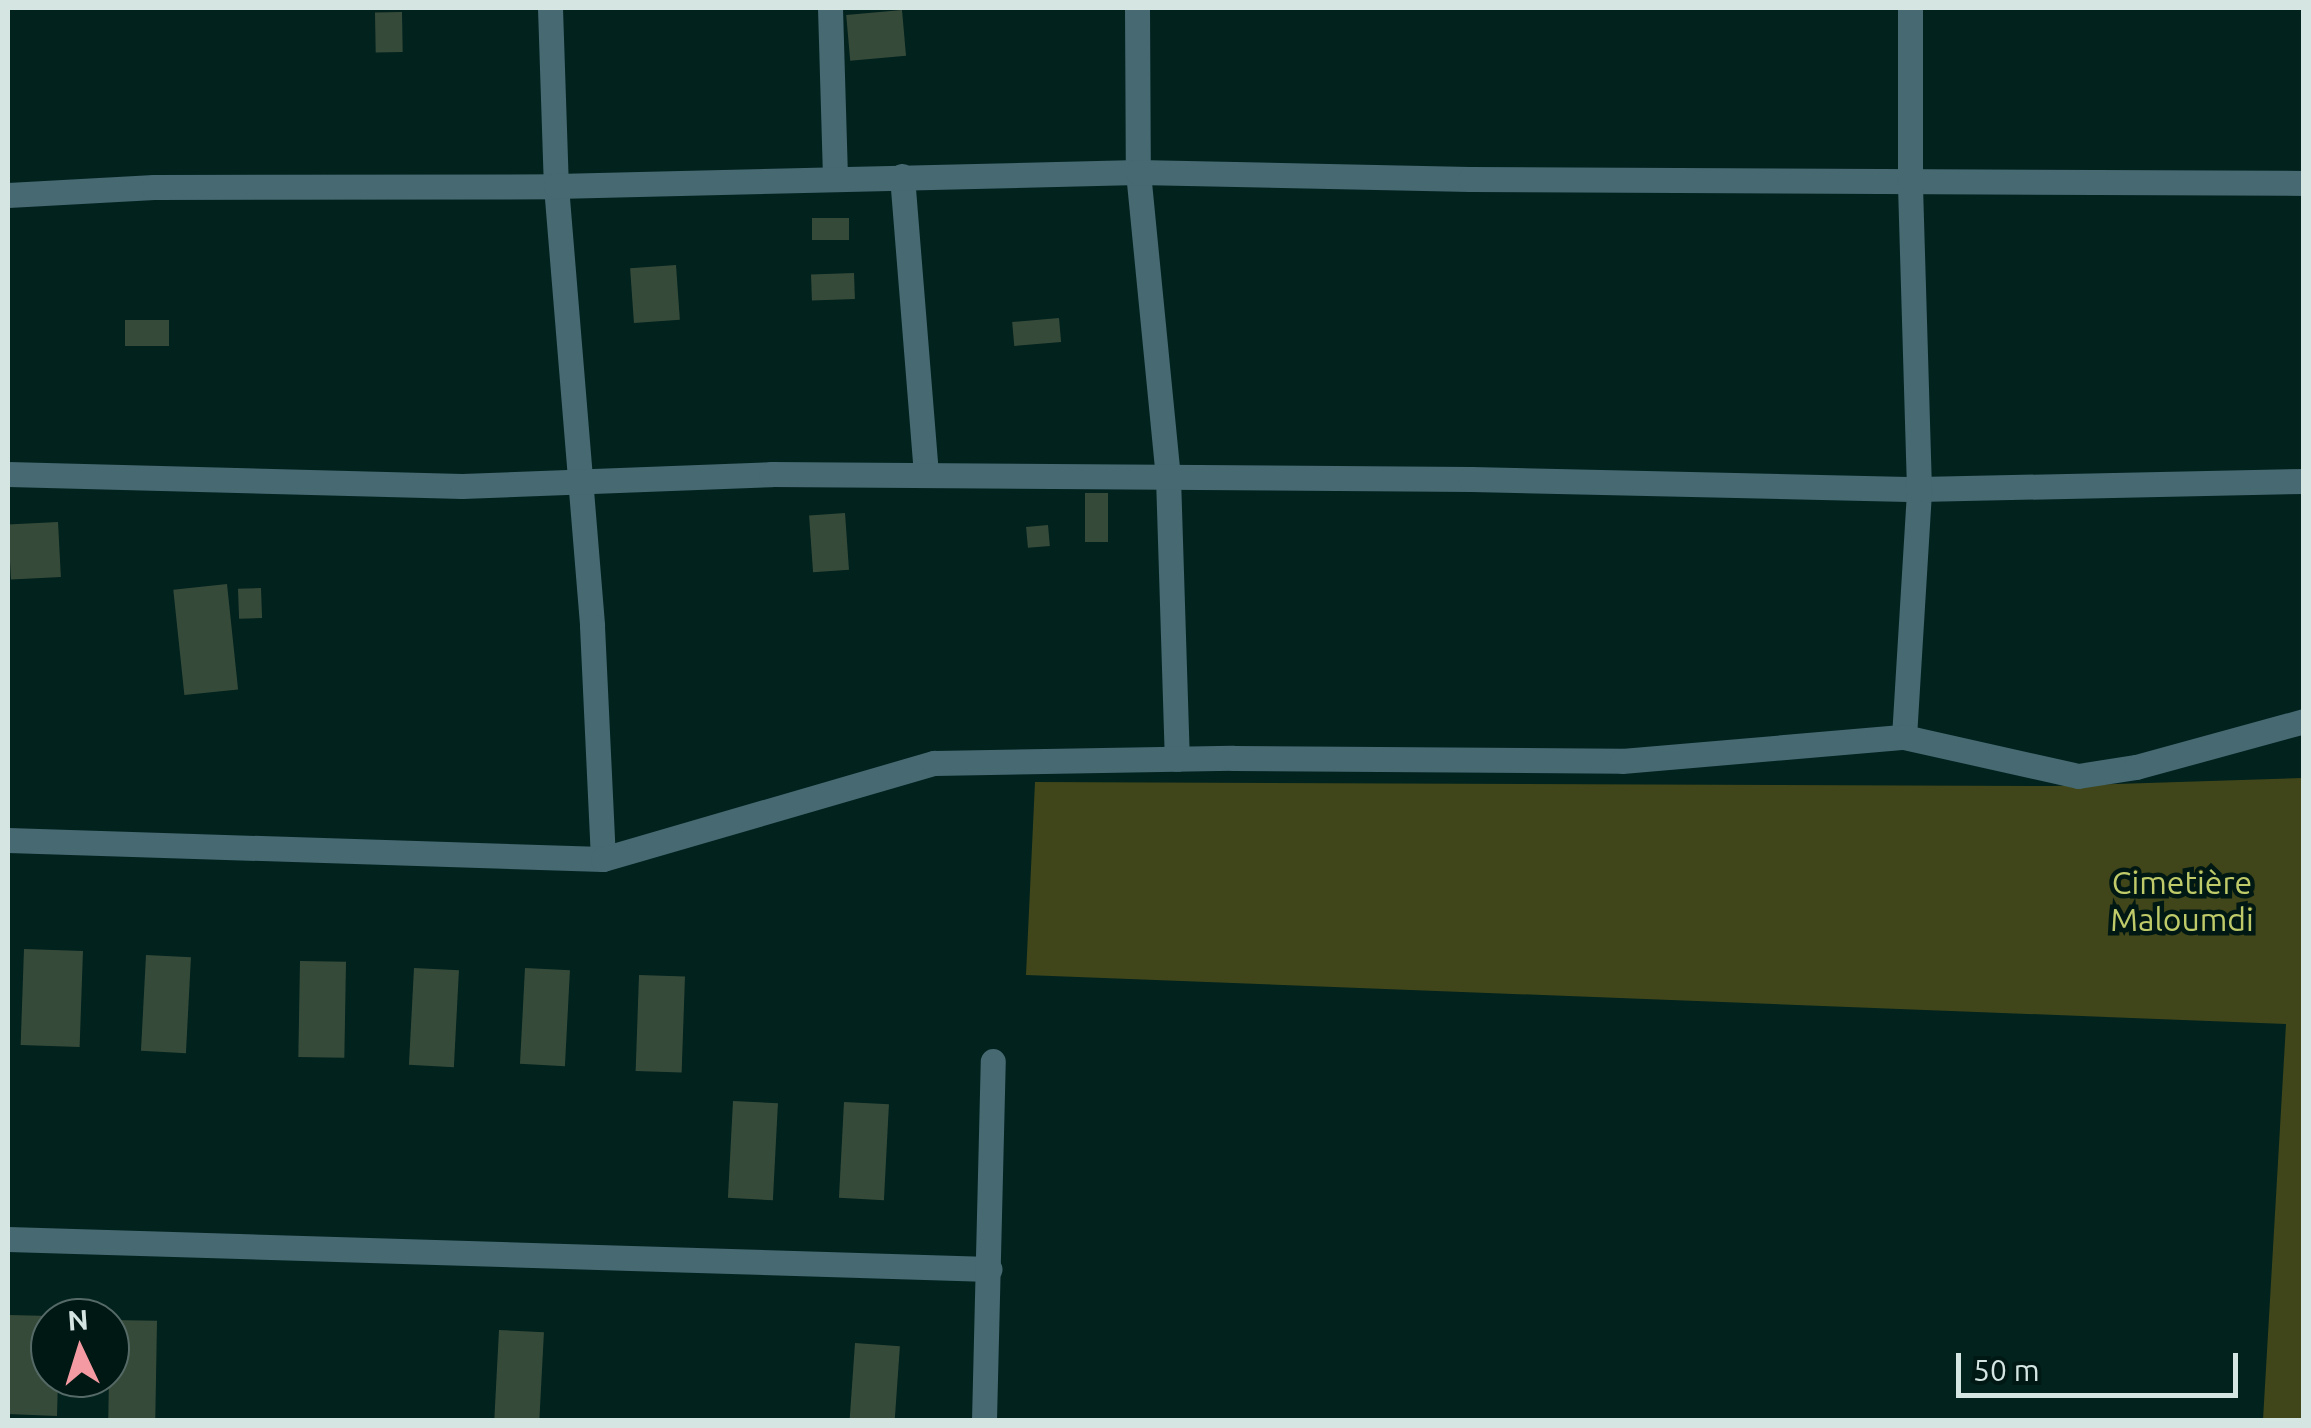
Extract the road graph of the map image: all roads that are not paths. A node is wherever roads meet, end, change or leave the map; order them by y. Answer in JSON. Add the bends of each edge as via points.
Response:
{"nodes":[{"id":1,"x":550,"y":8,"type":"edge"},
{"id":2,"x":830,"y":8,"type":"edge"},
{"id":3,"x":1138,"y":8,"type":"edge"},
{"id":4,"x":1910,"y":8,"type":"edge"},
{"id":5,"x":1138,"y":172,"type":"junction"},
{"id":6,"x":902,"y":176,"type":"junction"},
{"id":7,"x":1910,"y":178,"type":"junction"},
{"id":8,"x":835,"y":179,"type":"junction"},
{"id":9,"x":2304,"y":183,"type":"edge"},
{"id":10,"x":556,"y":186,"type":"junction"},
{"id":11,"x":8,"y":195,"type":"edge"},
{"id":12,"x":8,"y":474,"type":"edge"},
{"id":13,"x":926,"y":475,"type":"junction"},
{"id":14,"x":1168,"y":477,"type":"junction"},
{"id":15,"x":578,"y":479,"type":"junction"},
{"id":16,"x":2304,"y":481,"type":"edge"},
{"id":17,"x":1919,"y":488,"type":"junction"},
{"id":18,"x":2304,"y":722,"type":"edge"},
{"id":19,"x":1904,"y":737,"type":"junction"},
{"id":20,"x":1176,"y":759,"type":"junction"},
{"id":21,"x":8,"y":840,"type":"edge"},
{"id":22,"x":603,"y":859,"type":"junction"},
{"id":23,"x":993,"y":1061,"type":"dead end"},
{"id":24,"x":8,"y":1239,"type":"edge"},
{"id":25,"x":990,"y":1269,"type":"junction"},
{"id":26,"x":984,"y":1420,"type":"edge"}],
"edges":[{"from":1,"to":10,"type":"street"},
{"from":2,"to":8,"type":"street"},
{"from":3,"to":5,"type":"street"},
{"from":4,"to":7,"type":"street"},
{"from":5,"to":6,"type":"street"},
{"from":5,"to":7,"type":"street"},
{"from":5,"to":14,"type":"street"},
{"from":6,"to":8,"type":"street"},
{"from":6,"to":13,"type":"street"},
{"from":7,"to":9,"type":"street"},
{"from":7,"to":17,"type":"street"},
{"from":8,"to":10,"type":"street"},
{"from":10,"to":11,"type":"street","via":[[154,187]]},
{"from":10,"to":15,"type":"street"},
{"from":12,"to":15,"type":"street","via":[[462,486]]},
{"from":13,"to":14,"type":"street"},
{"from":13,"to":15,"type":"street"},
{"from":14,"to":17,"type":"street"},
{"from":14,"to":20,"type":"street"},
{"from":15,"to":22,"type":"street"},
{"from":16,"to":17,"type":"street"},
{"from":17,"to":19,"type":"street"},
{"from":18,"to":19,"type":"street","via":[[2078,776]]},
{"from":19,"to":20,"type":"street","via":[[1622,762]]},
{"from":20,"to":22,"type":"street","via":[[934,763]]},
{"from":21,"to":22,"type":"street"},
{"from":23,"to":25,"type":"street"},
{"from":24,"to":25,"type":"street"},
{"from":25,"to":26,"type":"street"}]}
